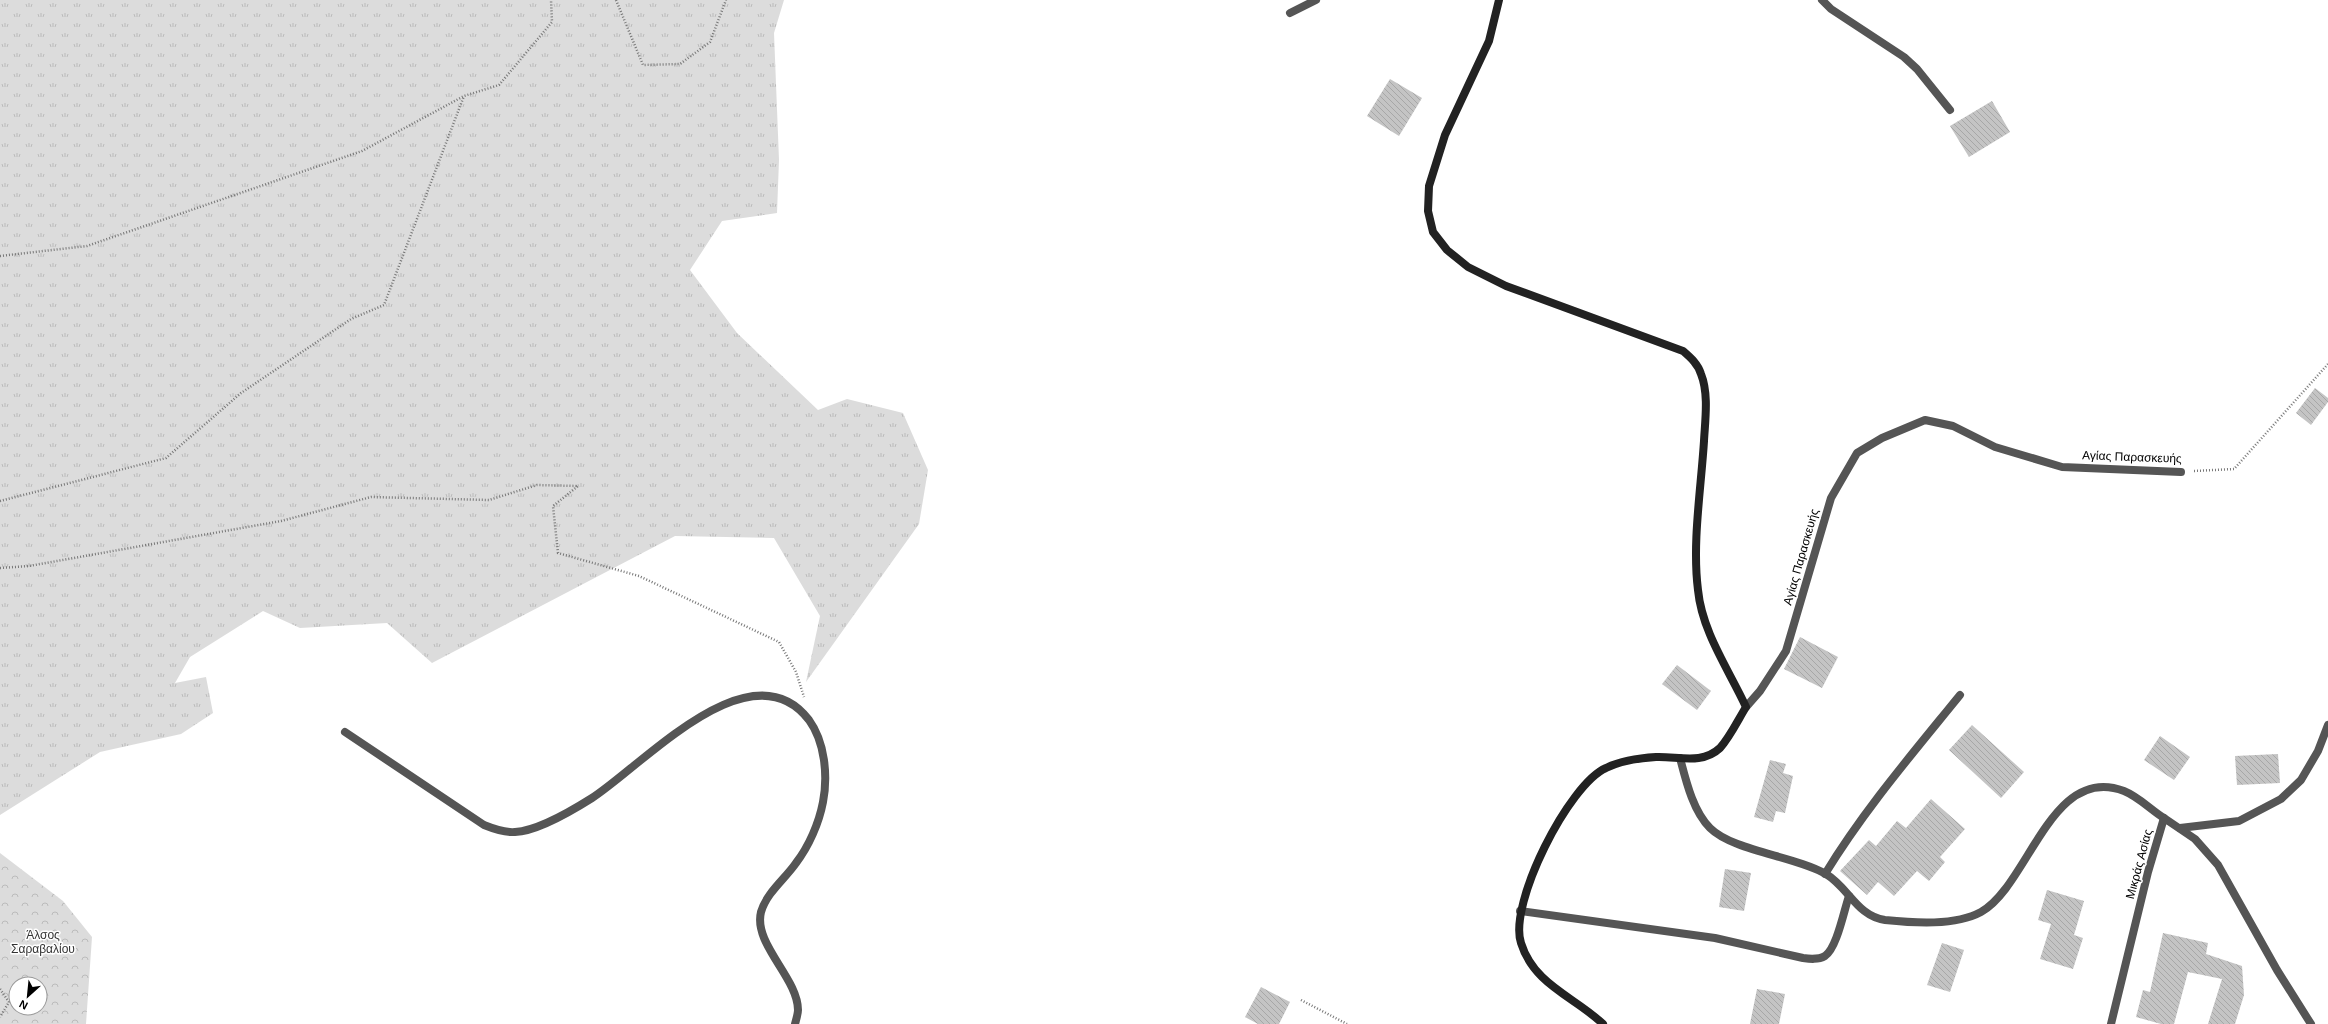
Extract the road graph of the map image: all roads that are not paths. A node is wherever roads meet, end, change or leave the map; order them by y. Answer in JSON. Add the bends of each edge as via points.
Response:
{"nodes":[{"id":1,"x":1316,"y":0,"type":"edge"},
{"id":2,"x":1499,"y":0,"type":"edge"},
{"id":3,"x":1822,"y":0,"type":"edge"},
{"id":4,"x":1290,"y":13,"type":"dead end"},
{"id":5,"x":1950,"y":110,"type":"dead end"},
{"id":6,"x":2181,"y":472,"type":"road end"},
{"id":7,"x":1960,"y":695,"type":"dead end"},
{"id":8,"x":1746,"y":707,"type":"junction"},
{"id":9,"x":2328,"y":725,"type":"edge"},
{"id":10,"x":345,"y":732,"type":"dead end"},
{"id":11,"x":1680,"y":758,"type":"junction"},
{"id":12,"x":2164,"y":818,"type":"junction"},
{"id":13,"x":2180,"y":828,"type":"junction"},
{"id":14,"x":1825,"y":874,"type":"junction"},
{"id":15,"x":1849,"y":896,"type":"junction"},
{"id":16,"x":1520,"y":912,"type":"junction"},
{"id":17,"x":795,"y":1024,"type":"edge"},
{"id":18,"x":1604,"y":1024,"type":"edge"},
{"id":19,"x":2111,"y":1024,"type":"edge"},
{"id":20,"x":2310,"y":1024,"type":"edge"}],
"edges":[{"from":1,"to":4,"type":"street"},
{"from":2,"to":8,"type":"street","via":[[1488,40],[1445,135],[1429,186],[1428,211],[1433,232],[1447,250],[1468,267],[1506,286],[1683,351],[1695,362],[1704,386],[1705,418],[1696,562],[1698,590],[1702,614]]},
{"from":3,"to":5,"type":"street","via":[[1831,9],[1904,57]]},
{"from":6,"to":8,"type":"street","name":"Αγίας Παρασκευής","via":[[2062,467],[1995,447],[1953,426],[1925,420],[1882,438],[1857,453],[1830,498],[1786,651],[1760,692]]},
{"from":7,"to":14,"type":"street","via":[[1864,814]]},
{"from":8,"to":11,"type":"street","name":"Αγίας Παρασκευής","via":[[1716,751],[1698,758]]},
{"from":9,"to":13,"type":"street","via":[[2318,751],[2301,780],[2281,799],[2239,821]]},
{"from":10,"to":17,"type":"street","via":[[484,825],[500,831],[515,832],[537,826],[593,797],[687,724],[728,703],[747,698],[776,698],[797,708],[812,725],[821,743],[825,771],[823,802],[813,833],[803,851],[769,895],[761,913],[767,943],[794,991],[798,1010]]},
{"from":11,"to":14,"type":"street","via":[[1698,811],[1716,833],[1728,840]]},
{"from":11,"to":16,"type":"street","name":"Αγίας Παρασκευής","via":[[1638,758],[1605,768],[1589,778],[1576,793],[1552,836],[1528,887]]},
{"from":12,"to":13,"type":"street","name":"Μικράς Ασίας"},
{"from":12,"to":15,"type":"street","via":[[2121,790],[2108,787],[2083,792],[2057,812],[2001,894],[1981,911],[1958,920],[1878,919],[1864,912]]},
{"from":12,"to":19,"type":"street","name":"Μικράς Ασίας","via":[[2148,872]]},
{"from":13,"to":20,"type":"street","name":"Μικράς Ασίας","via":[[2195,839],[2218,865],[2276,970]]},
{"from":14,"to":15,"type":"street"},
{"from":15,"to":16,"type":"street","via":[[1833,945],[1824,956],[1814,959],[1715,938]]},
{"from":16,"to":18,"type":"street","name":"Αγίας Παρασκευής","via":[[1518,927],[1521,943],[1546,982]]}]}
